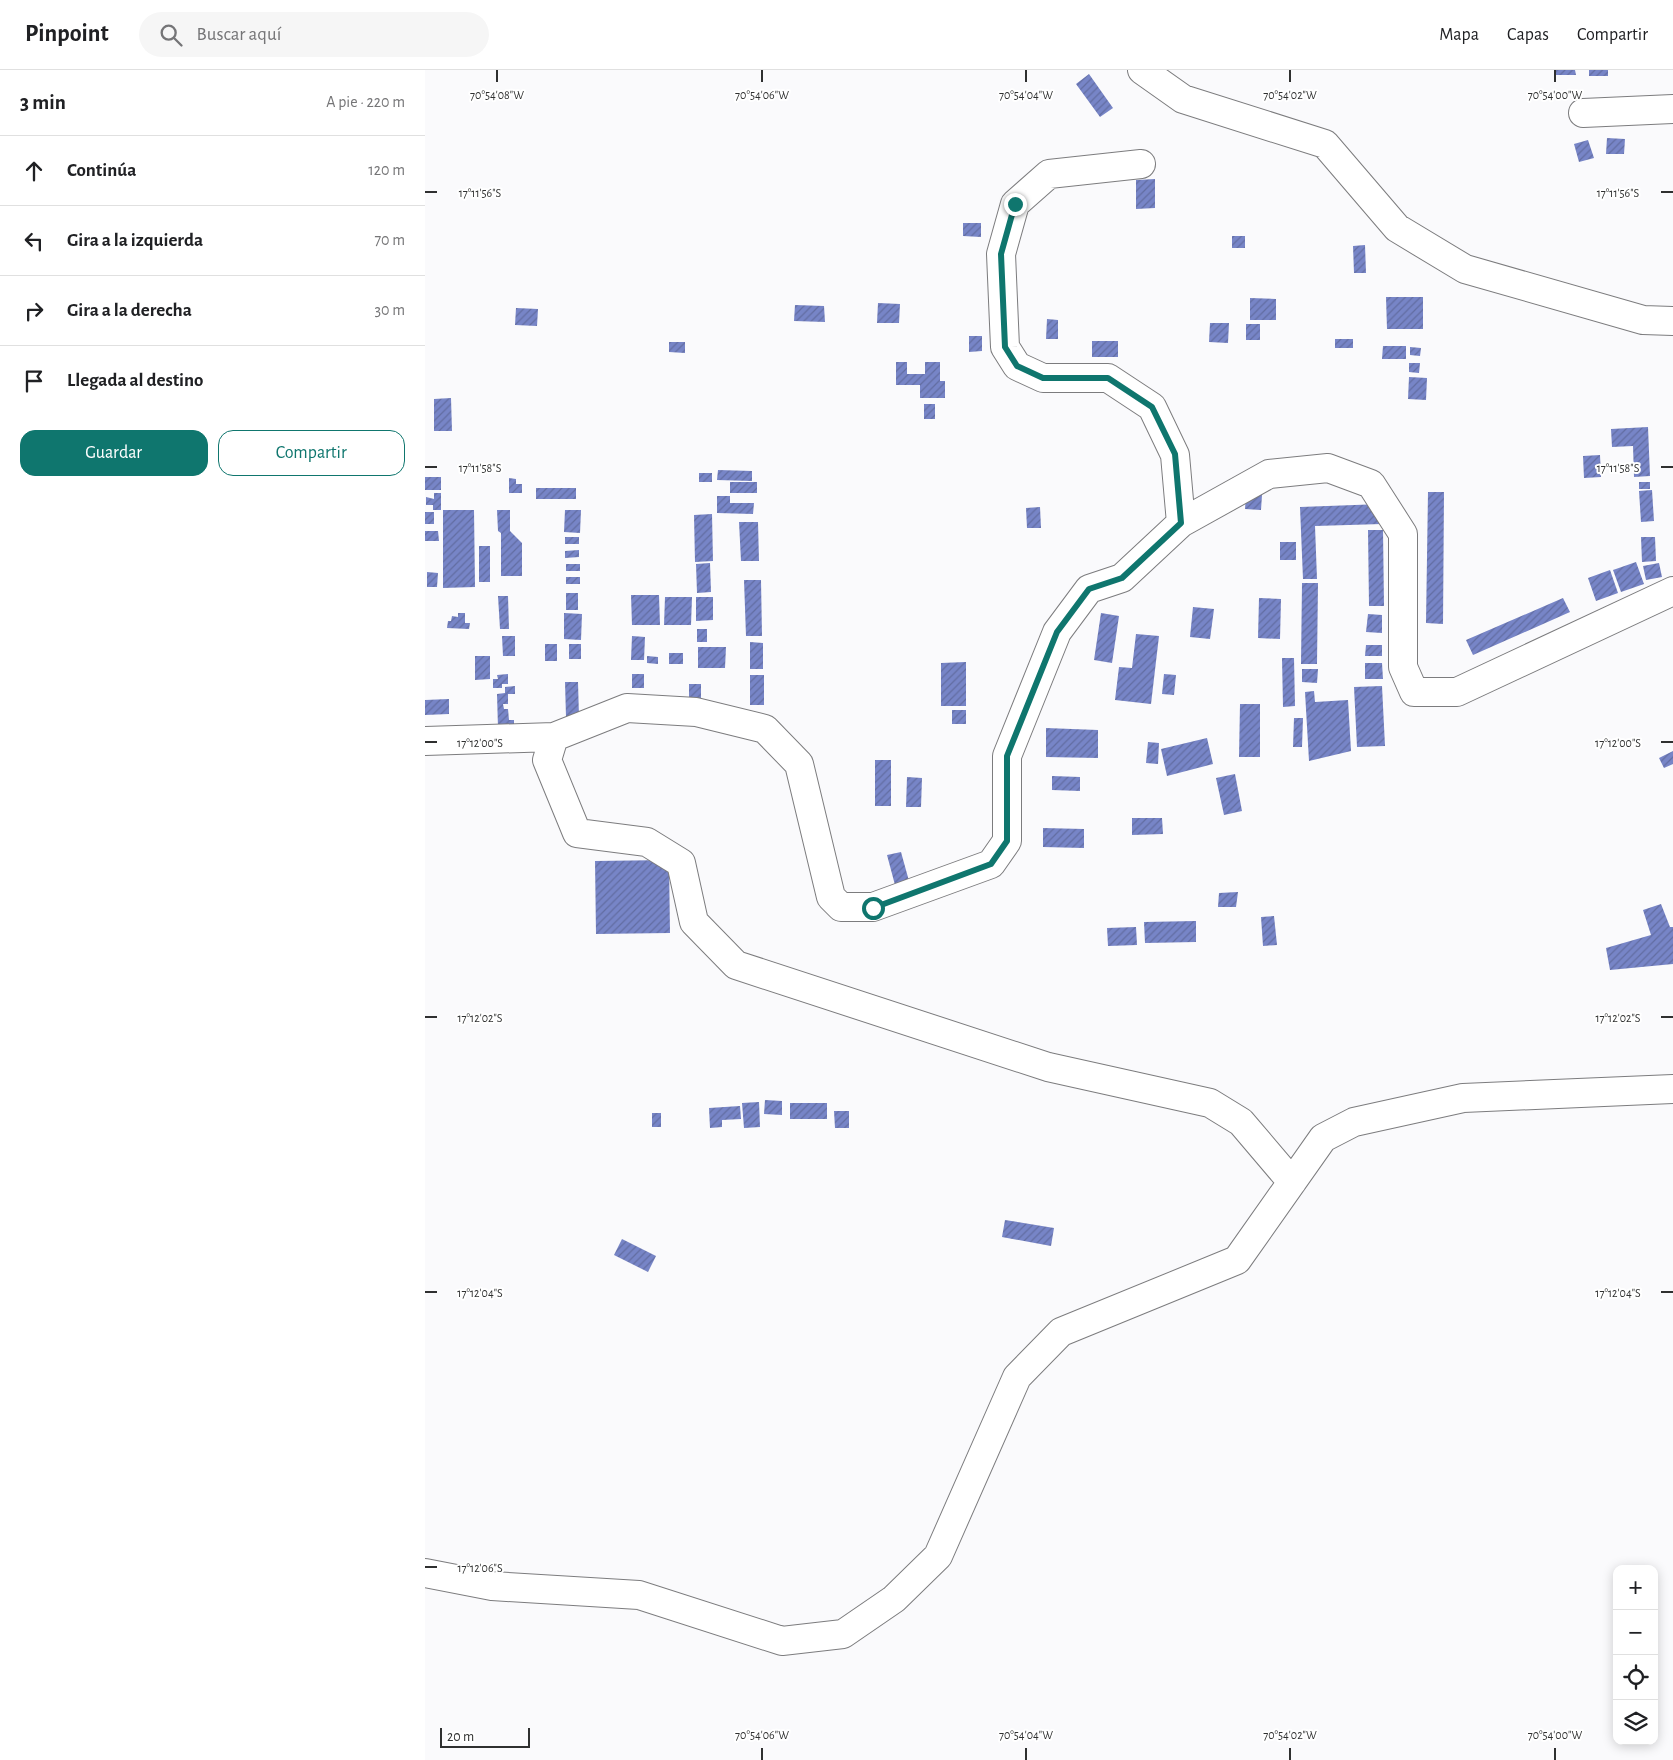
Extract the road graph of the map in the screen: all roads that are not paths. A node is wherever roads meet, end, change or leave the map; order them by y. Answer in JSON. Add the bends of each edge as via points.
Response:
{"nodes":[{"id":1,"x":1142,"y":70,"type":"edge"},
{"id":2,"x":1673,"y":109,"type":"edge"},
{"id":3,"x":1583,"y":112,"type":"dead end"},
{"id":4,"x":1141,"y":164,"type":"dead end"},
{"id":5,"x":1673,"y":321,"type":"edge"},
{"id":6,"x":1181,"y":523,"type":"junction"},
{"id":7,"x":1673,"y":591,"type":"edge"},
{"id":8,"x":554,"y":737,"type":"junction"},
{"id":9,"x":425,"y":741,"type":"edge"},
{"id":10,"x":1673,"y":1089,"type":"edge"},
{"id":11,"x":1292,"y":1182,"type":"junction"},
{"id":12,"x":425,"y":1573,"type":"edge"}],
"edges":[{"from":1,"to":5,"type":"street","via":[[1183,99],[1325,144],[1397,228],[1465,269],[1643,320]]},
{"from":2,"to":3,"type":"street"},
{"from":4,"to":6,"type":"street","via":[[1049,174],[1015,204],[1001,254],[1005,347],[1017,366],[1043,378],[1108,378],[1152,407],[1175,454]]},
{"from":6,"to":7,"type":"street","via":[[1269,474],[1328,468],[1371,484],[1403,534],[1403,667],[1414,692],[1457,692]]},
{"from":6,"to":8,"type":"street","via":[[1122,578],[1089,589],[1057,632],[1007,756],[1007,841],[991,864],[873,908],[841,908],[831,897],[799,764],[765,729],[696,712],[627,708]]},
{"from":8,"to":9,"type":"street"},
{"from":8,"to":11,"type":"street","via":[[547,760],[577,833],[647,842],[681,863],[693,922],[736,965],[1049,1067],[1210,1102],[1241,1122]]},
{"from":10,"to":11,"type":"street","via":[[1463,1098],[1354,1122],[1323,1138]]},
{"from":11,"to":12,"type":"street","via":[[1237,1260],[1061,1332],[1049,1344],[1017,1377],[938,1556],[894,1600],[843,1634],[782,1641],[639,1594],[492,1586]]}]}
